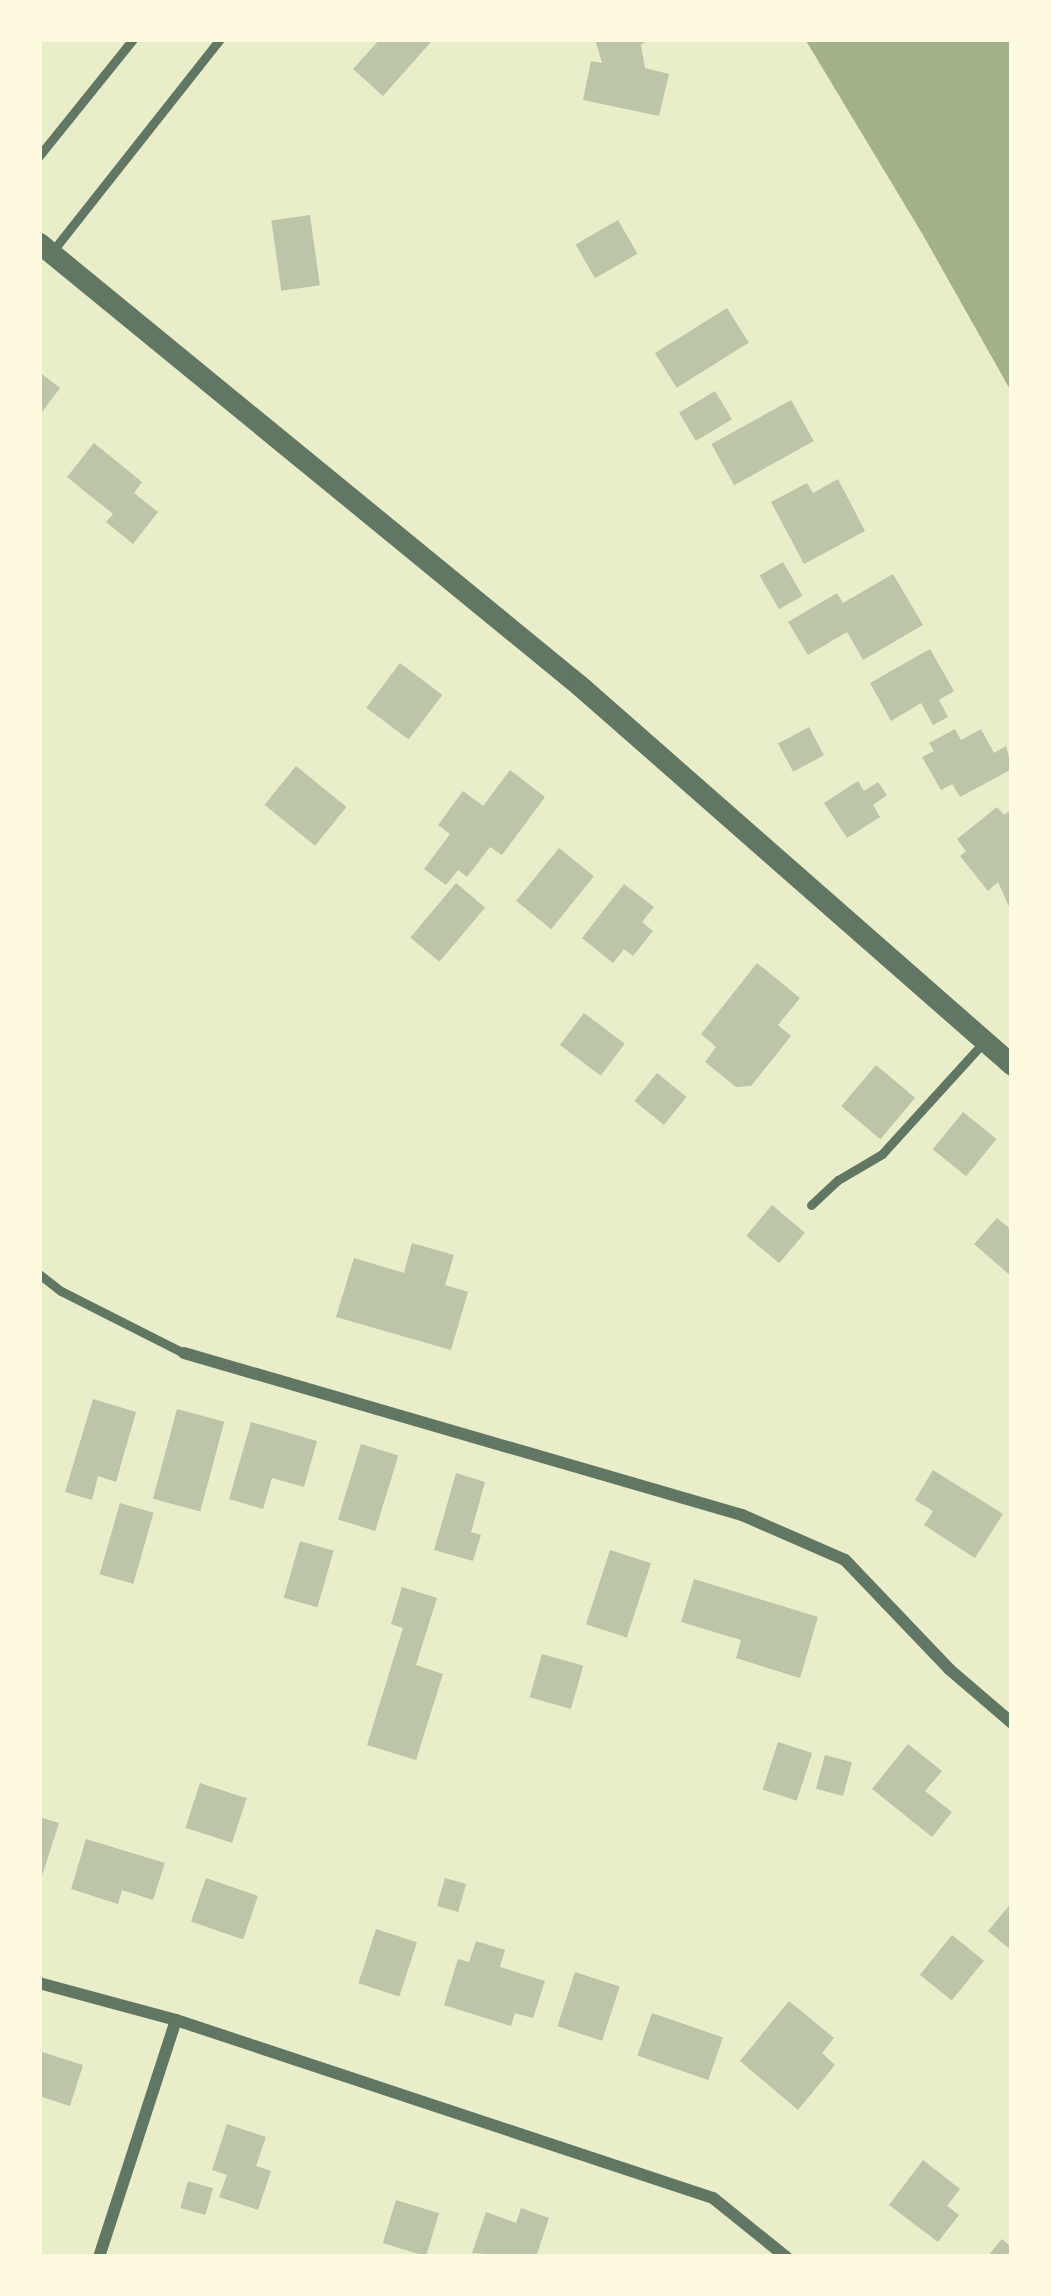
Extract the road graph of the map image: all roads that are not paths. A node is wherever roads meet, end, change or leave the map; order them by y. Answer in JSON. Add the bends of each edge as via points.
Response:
{"nodes":[{"id":1,"x":133,"y":39,"type":"edge"},
{"id":2,"x":220,"y":39,"type":"edge"},
{"id":3,"x":39,"y":156,"type":"edge"},
{"id":4,"x":45,"y":248,"type":"edge"},
{"id":5,"x":984,"y":1042,"type":"junction"},
{"id":6,"x":1012,"y":1065,"type":"edge"},
{"id":7,"x":811,"y":1205,"type":"dead end"},
{"id":8,"x":39,"y":1274,"type":"edge"},
{"id":9,"x":184,"y":1353,"type":"joint"},
{"id":10,"x":1012,"y":1723,"type":"edge"},
{"id":11,"x":39,"y":1982,"type":"edge"},
{"id":12,"x":176,"y":2020,"type":"junction"},
{"id":13,"x":99,"y":2257,"type":"edge"},
{"id":14,"x":786,"y":2257,"type":"edge"}],
"edges":[{"from":1,"to":3,"type":"lane"},
{"from":2,"to":4,"type":"lane"},
{"from":4,"to":5,"type":"street","via":[[578,685]]},
{"from":5,"to":6,"type":"street"},
{"from":5,"to":7,"type":"lane","via":[[882,1154]]},
{"from":8,"to":9,"type":"lane"},
{"from":9,"to":10,"type":"street","via":[[742,1515],[845,1560]]},
{"from":11,"to":12,"type":"street"},
{"from":12,"to":13,"type":"street"},
{"from":12,"to":14,"type":"street","via":[[713,2198]]}]}
